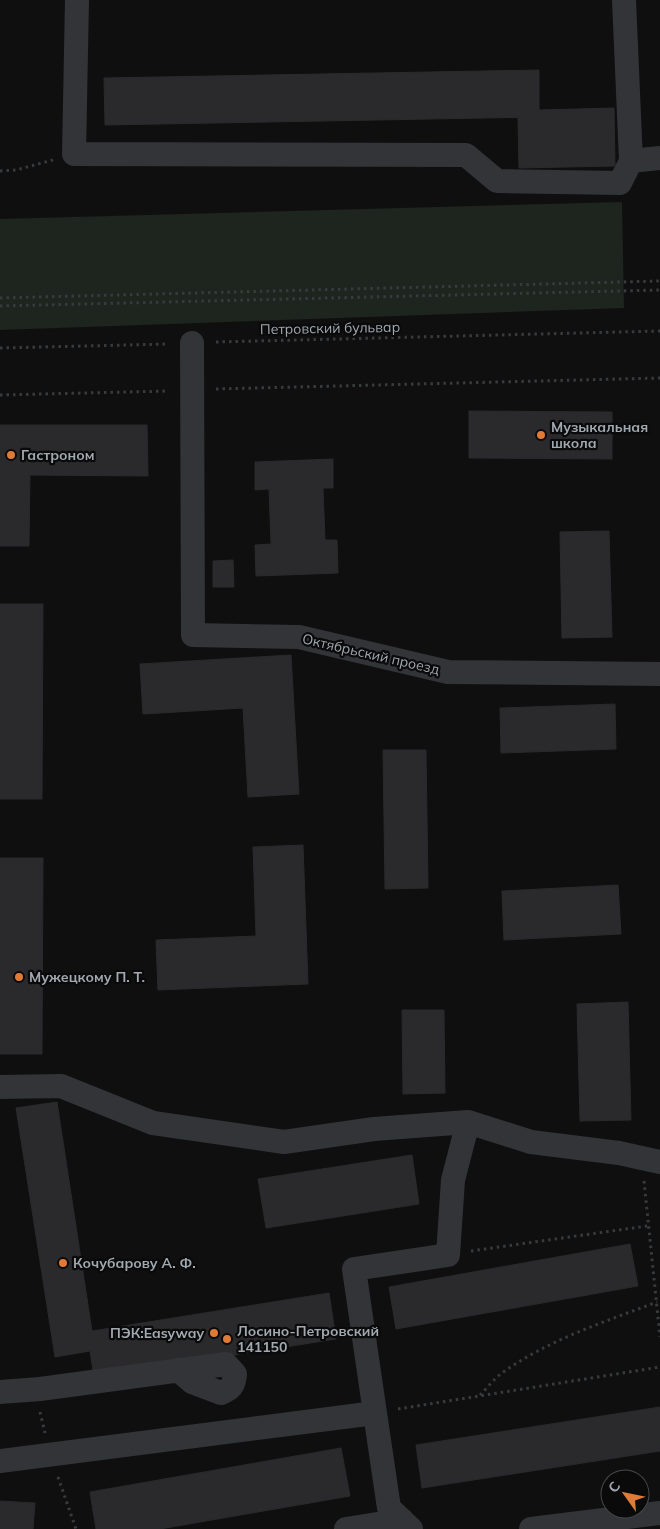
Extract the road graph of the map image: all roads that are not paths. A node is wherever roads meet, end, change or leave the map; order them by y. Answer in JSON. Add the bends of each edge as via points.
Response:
{"nodes":[{"id":1,"x":77,"y":0,"type":"edge"},
{"id":2,"x":624,"y":0,"type":"edge"},
{"id":3,"x":660,"y":158,"type":"edge"},
{"id":4,"x":631,"y":161,"type":"junction"},
{"id":5,"x":192,"y":343,"type":"road end"},
{"id":6,"x":660,"y":674,"type":"edge"},
{"id":7,"x":0,"y":1087,"type":"edge"},
{"id":8,"x":468,"y":1122,"type":"junction"},
{"id":9,"x":651,"y":1160,"type":"edge"},
{"id":10,"x":178,"y":1370,"type":"dead end"},
{"id":11,"x":0,"y":1392,"type":"edge"},
{"id":12,"x":375,"y":1413,"type":"junction"},
{"id":13,"x":0,"y":1461,"type":"edge"},
{"id":14,"x":660,"y":1513,"type":"edge"},
{"id":15,"x":406,"y":1525,"type":"edge"},
{"id":16,"x":346,"y":1529,"type":"edge"},
{"id":17,"x":531,"y":1529,"type":"edge"}],
"edges":[{"from":1,"to":4,"type":"lane","via":[[74,154],[466,154],[497,181],[610,183],[620,183]]},
{"from":2,"to":4,"type":"lane"},
{"from":3,"to":4,"type":"lane"},
{"from":5,"to":6,"type":"lane","name":"Октябрьский проезд","via":[[193,635],[300,637],[448,672]]},
{"from":7,"to":8,"type":"lane","via":[[61,1086],[153,1123],[284,1142],[374,1129]]},
{"from":8,"to":9,"type":"lane","via":[[531,1142]]},
{"from":8,"to":12,"type":"lane","via":[[453,1180],[448,1255],[354,1269]]},
{"from":10,"to":11,"type":"lane"},
{"from":12,"to":13,"type":"lane"},
{"from":12,"to":15,"type":"lane","via":[[388,1508]]},
{"from":14,"to":17,"type":"lane"},
{"from":15,"to":16,"type":"lane"}]}
